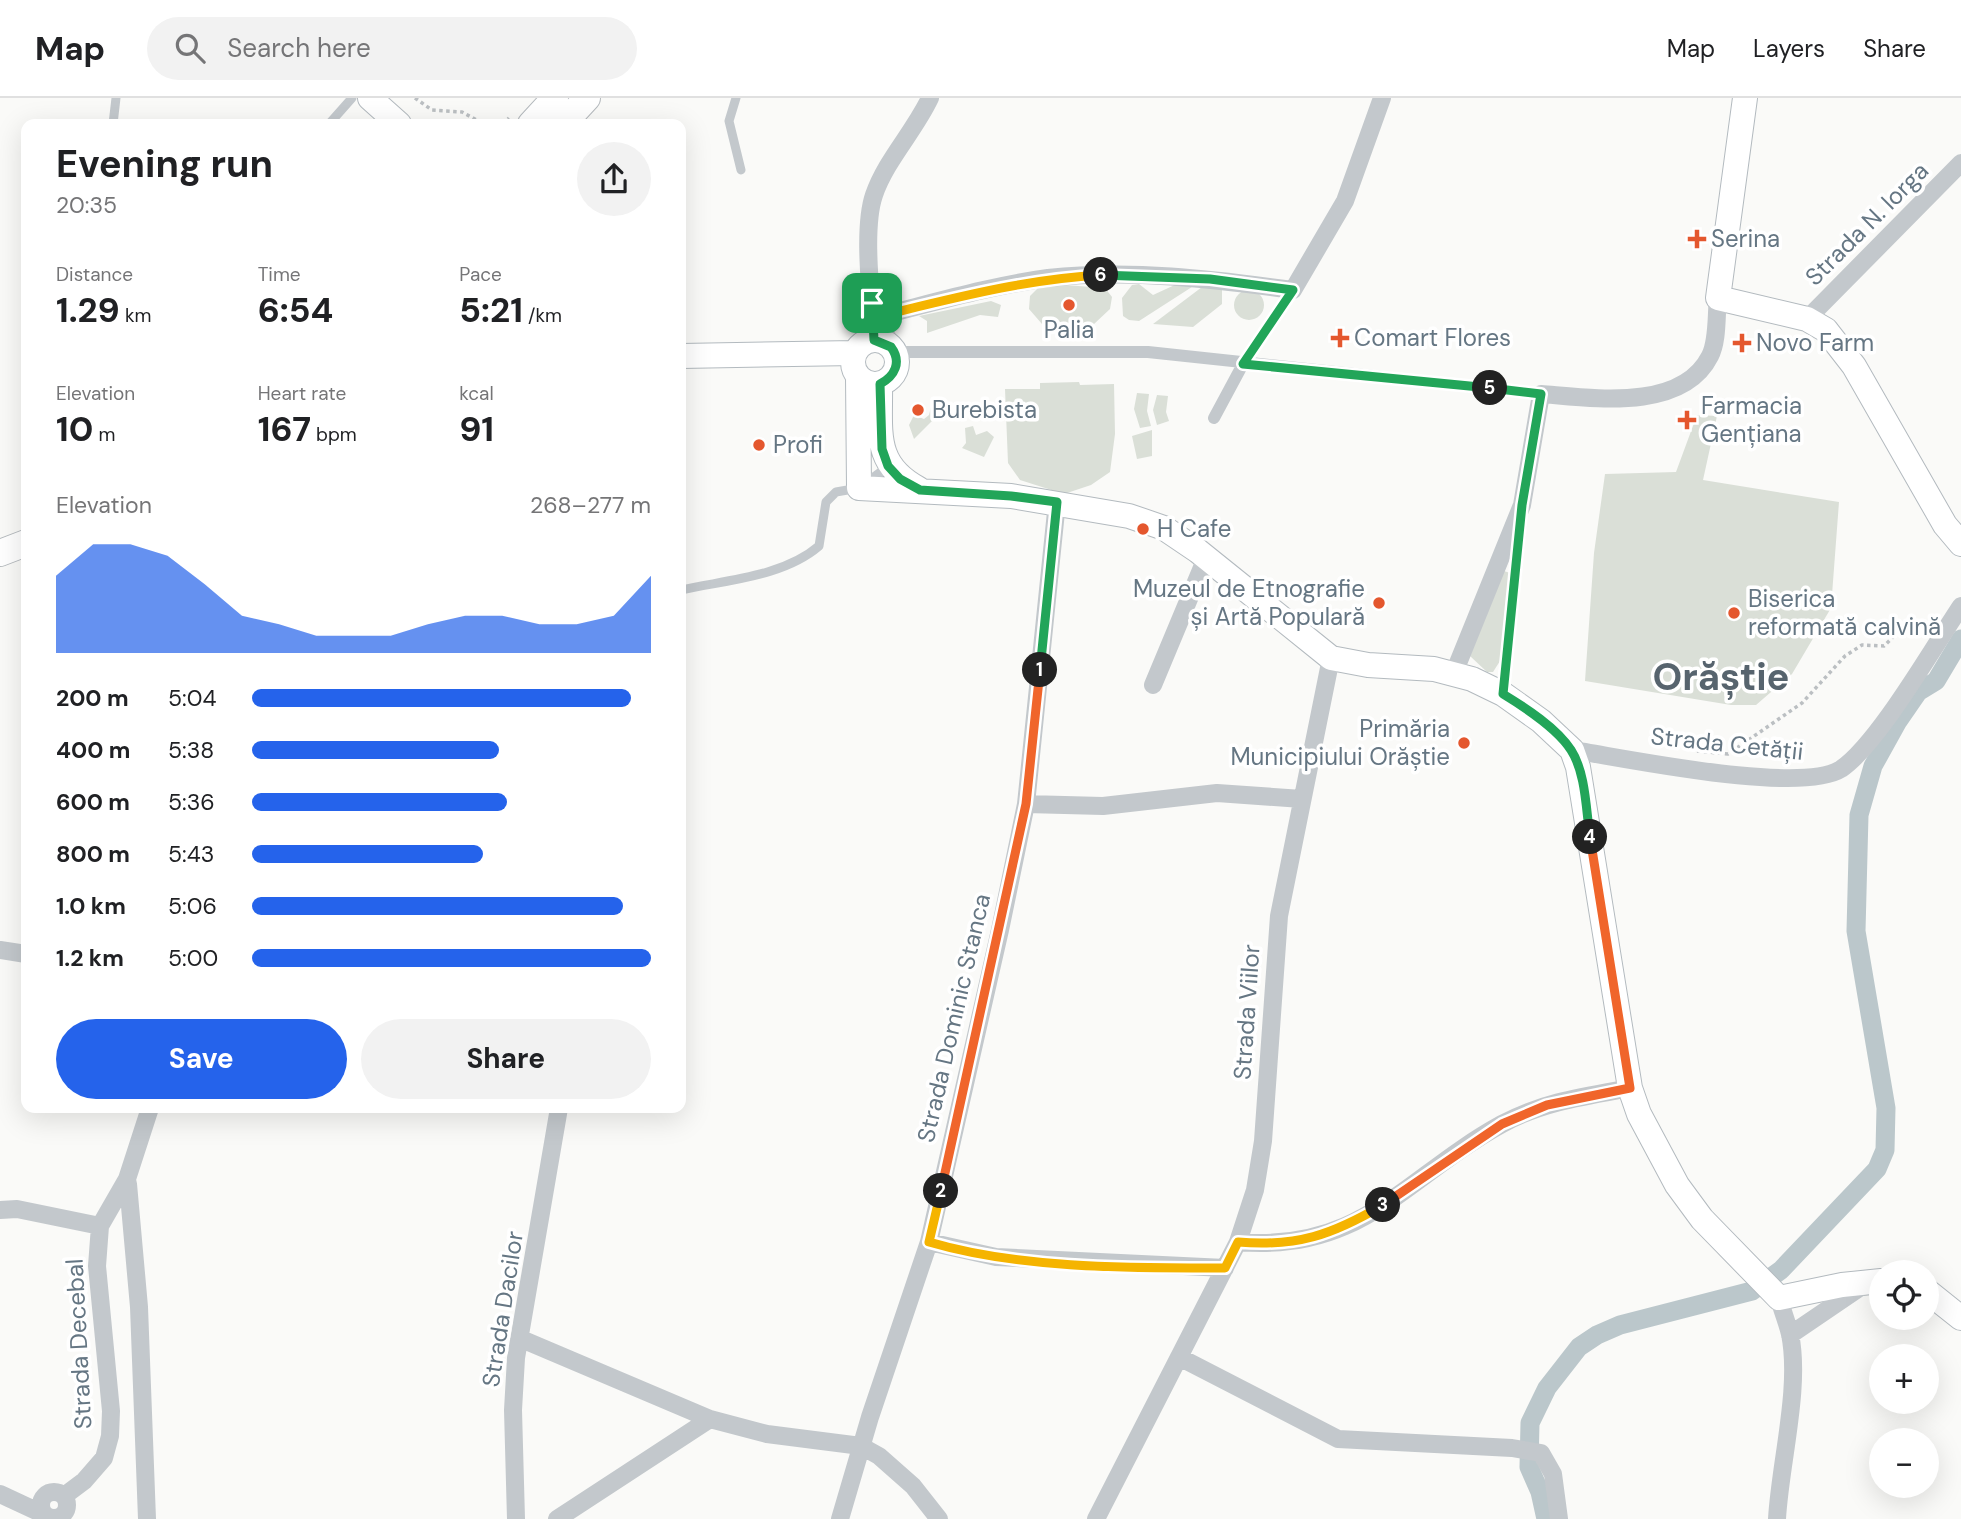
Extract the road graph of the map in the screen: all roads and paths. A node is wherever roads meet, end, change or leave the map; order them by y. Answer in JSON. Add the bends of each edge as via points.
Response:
{"nodes":[{"id":1,"x":116,"y":98,"type":"edge"},
{"id":2,"x":352,"y":98,"type":"edge"},
{"id":3,"x":370,"y":98,"type":"edge"},
{"id":4,"x":415,"y":98,"type":"edge"},
{"id":5,"x":555,"y":98,"type":"edge"},
{"id":6,"x":587,"y":98,"type":"edge"},
{"id":7,"x":736,"y":98,"type":"edge"},
{"id":8,"x":930,"y":98,"type":"edge"},
{"id":9,"x":1382,"y":98,"type":"edge"},
{"id":10,"x":1745,"y":98,"type":"edge"},
{"id":11,"x":114,"y":119,"type":"edge"},
{"id":12,"x":333,"y":119,"type":"edge"},
{"id":13,"x":393,"y":119,"type":"edge"},
{"id":14,"x":475,"y":119,"type":"edge"},
{"id":15,"x":536,"y":119,"type":"edge"},
{"id":16,"x":568,"y":119,"type":"edge"},
{"id":17,"x":1961,"y":163,"type":"edge"},
{"id":18,"x":741,"y":170,"type":"dead end"},
{"id":19,"x":1293,"y":290,"type":"junction"},
{"id":20,"x":1718,"y":298,"type":"junction"},
{"id":21,"x":872,"y":303,"type":"junction"},
{"id":22,"x":892,"y":313,"type":"junction"},
{"id":23,"x":1807,"y":318,"type":"junction"},
{"id":24,"x":686,"y":356,"type":"edge"},
{"id":25,"x":872,"y":360,"type":"junction"},
{"id":26,"x":1243,"y":364,"type":"junction"},
{"id":27,"x":1541,"y":394,"type":"junction"},
{"id":28,"x":1214,"y":418,"type":"dead end"},
{"id":29,"x":888,"y":466,"type":"junction"},
{"id":30,"x":859,"y":488,"type":"junction"},
{"id":31,"x":920,"y":490,"type":"junction"},
{"id":32,"x":1057,"y":502,"type":"junction"},
{"id":33,"x":1522,"y":505,"type":"junction"},
{"id":34,"x":1961,"y":544,"type":"edge"},
{"id":35,"x":21,"y":545,"type":"edge"},
{"id":36,"x":0,"y":554,"type":"edge"},
{"id":37,"x":1206,"y":558,"type":"junction"},
{"id":38,"x":686,"y":589,"type":"edge"},
{"id":39,"x":1961,"y":606,"type":"edge"},
{"id":40,"x":1910,"y":620,"type":"dead end"},
{"id":41,"x":1331,"y":658,"type":"junction"},
{"id":42,"x":1454,"y":673,"type":"junction"},
{"id":43,"x":1153,"y":685,"type":"dead end"},
{"id":44,"x":1503,"y":694,"type":"junction"},
{"id":45,"x":1572,"y":750,"type":"junction"},
{"id":46,"x":1689,"y":750,"type":"dead end"},
{"id":47,"x":1302,"y":799,"type":"junction"},
{"id":48,"x":1026,"y":804,"type":"junction"},
{"id":49,"x":0,"y":950,"type":"edge"},
{"id":50,"x":21,"y":953,"type":"edge"},
{"id":51,"x":1630,"y":1088,"type":"junction"},
{"id":52,"x":148,"y":1113,"type":"edge"},
{"id":53,"x":558,"y":1113,"type":"edge"},
{"id":54,"x":127,"y":1179,"type":"junction"},
{"id":55,"x":0,"y":1210,"type":"edge"},
{"id":56,"x":100,"y":1226,"type":"junction"},
{"id":57,"x":929,"y":1242,"type":"junction"},
{"id":58,"x":1238,"y":1242,"type":"junction"},
{"id":59,"x":1225,"y":1268,"type":"junction"},
{"id":60,"x":1869,"y":1282,"type":"edge"},
{"id":61,"x":1869,"y":1285,"type":"edge"},
{"id":62,"x":1774,"y":1292,"type":"junction"},
{"id":63,"x":1939,"y":1301,"type":"edge"},
{"id":64,"x":1961,"y":1318,"type":"edge"},
{"id":65,"x":1790,"y":1335,"type":"junction"},
{"id":66,"x":519,"y":1339,"type":"junction"},
{"id":67,"x":1179,"y":1357,"type":"junction"},
{"id":68,"x":710,"y":1419,"type":"junction"},
{"id":69,"x":862,"y":1446,"type":"junction"},
{"id":70,"x":0,"y":1494,"type":"edge"},
{"id":71,"x":53,"y":1517,"type":"edge"},
{"id":72,"x":147,"y":1519,"type":"edge"},
{"id":73,"x":516,"y":1519,"type":"edge"},
{"id":74,"x":557,"y":1519,"type":"edge"},
{"id":75,"x":840,"y":1519,"type":"edge"},
{"id":76,"x":939,"y":1519,"type":"edge"},
{"id":77,"x":1096,"y":1519,"type":"edge"},
{"id":78,"x":1559,"y":1519,"type":"edge"},
{"id":79,"x":1777,"y":1519,"type":"edge"}],
"edges":[{"from":1,"to":11,"type":"lane"},
{"from":2,"to":12,"type":"lane"},
{"from":3,"to":13,"type":"main road"},
{"from":4,"to":14,"type":"path","via":[[432,110],[462,112]]},
{"from":5,"to":15,"type":"main road"},
{"from":6,"to":16,"type":"main road"},
{"from":7,"to":18,"type":"lane","via":[[729,121]]},
{"from":8,"to":21,"type":"street","via":[[873,197],[869,230]]},
{"from":9,"to":19,"type":"street","via":[[1345,201]]},
{"from":10,"to":20,"type":"main road"},
{"from":17,"to":23,"type":"street","name":"Strada N. Iorga"},
{"from":19,"to":22,"type":"street","via":[[1119,274],[1048,278]]},
{"from":19,"to":26,"type":"street"},
{"from":20,"to":23,"type":"main road"},
{"from":20,"to":27,"type":"street","via":[[1712,353],[1701,371],[1686,382],[1658,394],[1626,398]]},
{"from":21,"to":22,"type":"street"},
{"from":21,"to":25,"type":"street"},
{"from":22,"to":25,"type":"street"},
{"from":23,"to":34,"type":"main road","via":[[1841,346]]},
{"from":24,"to":25,"type":"main road","via":[[822,353]]},
{"from":25,"to":26,"type":"street","via":[[1105,351]]},
{"from":25,"to":29,"type":"main road"},
{"from":25,"to":30,"type":"main road"},
{"from":26,"to":27,"type":"street"},
{"from":26,"to":28,"type":"street"},
{"from":27,"to":33,"type":"street"},
{"from":29,"to":30,"type":"lane"},
{"from":29,"to":31,"type":"main road"},
{"from":30,"to":31,"type":"main road"},
{"from":30,"to":38,"type":"lane","via":[[836,492],[826,502],[819,546],[806,557],[787,566]]},
{"from":31,"to":32,"type":"main road"},
{"from":32,"to":37,"type":"main road","via":[[1164,528]]},
{"from":32,"to":48,"type":"street","name":"Strada Dominic Stanca"},
{"from":33,"to":42,"type":"street"},
{"from":33,"to":44,"type":"street"},
{"from":35,"to":36,"type":"main road"},
{"from":37,"to":41,"type":"main road"},
{"from":37,"to":43,"type":"street"},
{"from":39,"to":45,"type":"street","name":"Strada Cetății","via":[[1877,730],[1839,770],[1813,777],[1755,776]]},
{"from":40,"to":46,"type":"path","via":[[1884,646],[1862,645],[1845,656],[1802,703],[1728,754]]},
{"from":41,"to":42,"type":"main road"},
{"from":41,"to":47,"type":"street","name":"Strada Viilor"},
{"from":42,"to":44,"type":"main road"},
{"from":44,"to":45,"type":"main road"},
{"from":45,"to":51,"type":"main road"},
{"from":47,"to":48,"type":"street","via":[[1217,793],[1103,806]]},
{"from":47,"to":58,"type":"street","name":"Strada Viilor","via":[[1278,928],[1260,1167]]},
{"from":48,"to":57,"type":"street","name":"Strada Dominic Stanca"},
{"from":49,"to":50,"type":"street"},
{"from":51,"to":58,"type":"street","via":[[1547,1105],[1502,1124],[1384,1205],[1328,1234],[1273,1245]]},
{"from":51,"to":62,"type":"main road","via":[[1676,1185],[1702,1219]]},
{"from":52,"to":54,"type":"street","name":"Strada Decebal"},
{"from":53,"to":66,"type":"street","name":"Strada Dacilor"},
{"from":54,"to":56,"type":"street","name":"Strada Decebal"},
{"from":54,"to":72,"type":"street","name":"Strada Decebal","via":[[139,1307]]},
{"from":55,"to":56,"type":"street","via":[[17,1209]]},
{"from":56,"to":71,"type":"street","name":"Strada Decebal","via":[[97,1266],[110,1436],[104,1458],[64,1496],[66,1511]]},
{"from":57,"to":59,"type":"street","via":[[996,1257]]},
{"from":57,"to":69,"type":"street","name":"Strada Dominic Stanca"},
{"from":58,"to":59,"type":"street","name":"Strada Viilor"},
{"from":59,"to":67,"type":"street","name":"Strada Viilor"},
{"from":60,"to":62,"type":"main road"},
{"from":61,"to":65,"type":"street"},
{"from":62,"to":65,"type":"street"},
{"from":63,"to":64,"type":"main road"},
{"from":65,"to":79,"type":"street","via":[[1789,1412]]},
{"from":66,"to":68,"type":"street"},
{"from":66,"to":73,"type":"street","name":"Strada Dacilor","via":[[513,1410]]},
{"from":67,"to":77,"type":"street","name":"Strada Viilor"},
{"from":67,"to":78,"type":"street","via":[[1338,1439],[1541,1453],[1553,1474]]},
{"from":68,"to":69,"type":"street","via":[[767,1434]]},
{"from":68,"to":74,"type":"street"},
{"from":69,"to":75,"type":"street","name":"Strada Dominic Stanca"},
{"from":69,"to":76,"type":"street","via":[[913,1486]]},
{"from":70,"to":71,"type":"street"}]}
